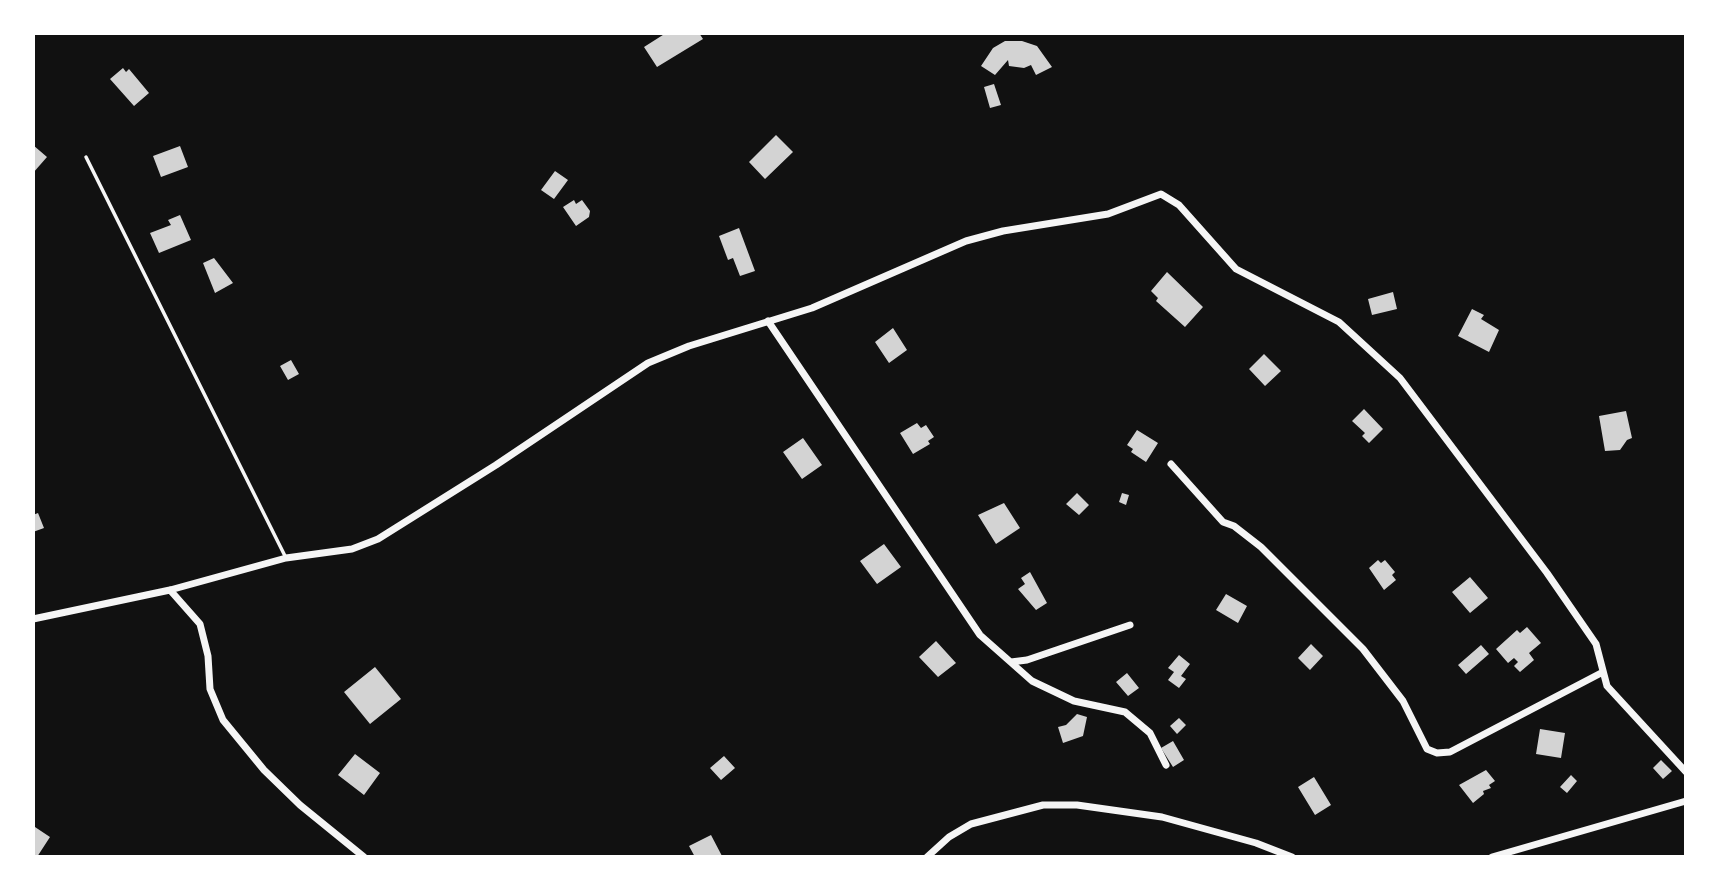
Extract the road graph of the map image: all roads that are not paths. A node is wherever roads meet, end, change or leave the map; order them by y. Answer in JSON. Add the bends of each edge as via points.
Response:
{"nodes":[{"id":1,"x":86,"y":157,"type":"dead end"},
{"id":2,"x":768,"y":321,"type":"junction"},
{"id":3,"x":1171,"y":464,"type":"dead end"},
{"id":4,"x":286,"y":558,"type":"junction"},
{"id":5,"x":170,"y":590,"type":"junction"},
{"id":6,"x":33,"y":619,"type":"edge"},
{"id":7,"x":1130,"y":625,"type":"dead end"},
{"id":8,"x":1011,"y":662,"type":"junction"},
{"id":9,"x":1603,"y":672,"type":"junction"},
{"id":10,"x":1166,"y":765,"type":"dead end"},
{"id":11,"x":1686,"y":772,"type":"edge"},
{"id":12,"x":1686,"y":801,"type":"edge"},
{"id":13,"x":1502,"y":856,"type":"edge"},
{"id":14,"x":364,"y":857,"type":"edge"},
{"id":15,"x":928,"y":857,"type":"edge"},
{"id":16,"x":1292,"y":857,"type":"edge"},
{"id":17,"x":1492,"y":857,"type":"edge"}],
"edges":[{"from":1,"to":4,"type":"lane"},
{"from":2,"to":4,"type":"street","via":[[648,363],[377,539],[352,549]]},
{"from":2,"to":8,"type":"street","via":[[980,635]]},
{"from":2,"to":9,"type":"street","via":[[812,308],[965,241],[1108,214],[1161,194],[1171,198],[1236,269],[1339,322],[1400,378],[1547,573],[1595,644]]},
{"from":3,"to":9,"type":"street","via":[[1223,522],[1261,547],[1363,649],[1403,701],[1427,749],[1450,752]]},
{"from":4,"to":5,"type":"street"},
{"from":5,"to":6,"type":"street"},
{"from":5,"to":14,"type":"street","via":[[200,624],[210,690],[223,720],[273,779]]},
{"from":7,"to":8,"type":"street"},
{"from":8,"to":10,"type":"street","via":[[1032,681],[1074,701],[1125,712],[1150,733]]},
{"from":9,"to":11,"type":"street","via":[[1607,686]]},
{"from":12,"to":13,"type":"street"},
{"from":13,"to":17,"type":"street"},
{"from":15,"to":16,"type":"street","via":[[971,824],[1054,805],[1162,817]]}]}
